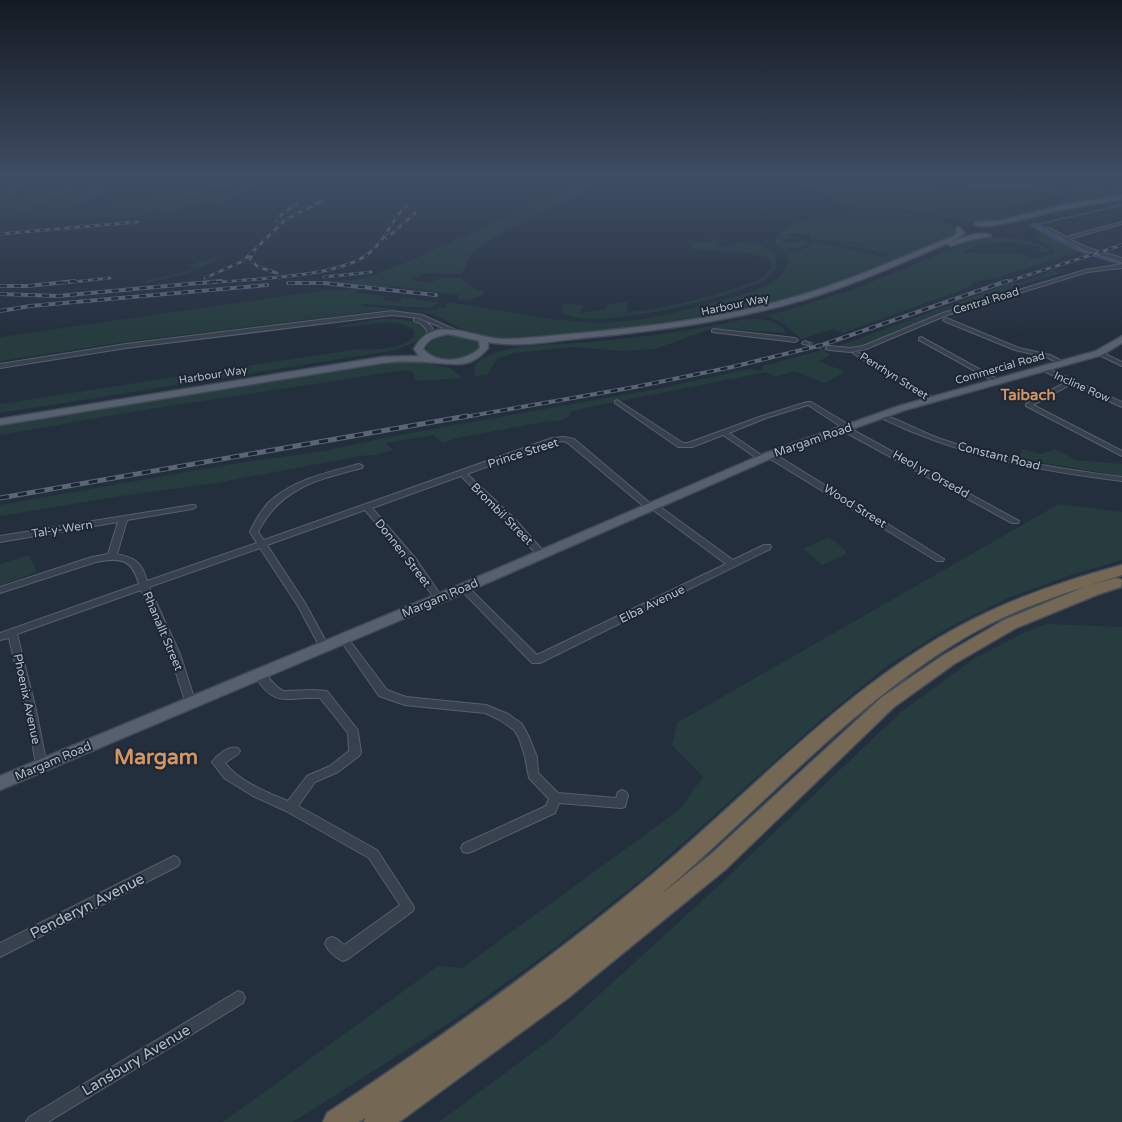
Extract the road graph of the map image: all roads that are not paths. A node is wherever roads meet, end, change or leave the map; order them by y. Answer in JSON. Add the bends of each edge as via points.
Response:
{"nodes":[{"id":1,"x":963,"y":230,"type":"edge"},
{"id":2,"x":970,"y":230,"type":"edge"},
{"id":3,"x":998,"y":230,"type":"edge"},
{"id":4,"x":1050,"y":230,"type":"edge"},
{"id":5,"x":1095,"y":230,"type":"edge"},
{"id":6,"x":994,"y":233,"type":"junction"},
{"id":7,"x":1066,"y":238,"type":"junction"},
{"id":8,"x":1122,"y":264,"type":"edge"},
{"id":9,"x":946,"y":320,"type":"dead end"},
{"id":10,"x":714,"y":331,"type":"dead end"},
{"id":11,"x":457,"y":332,"type":"junction"},
{"id":12,"x":474,"y":335,"type":"junction"},
{"id":13,"x":431,"y":336,"type":"junction"},
{"id":14,"x":921,"y":339,"type":"dead end"},
{"id":15,"x":1122,"y":339,"type":"edge"},
{"id":16,"x":795,"y":340,"type":"dead end"},
{"id":17,"x":421,"y":342,"type":"junction"},
{"id":18,"x":829,"y":348,"type":"tunnel mouth"},
{"id":19,"x":855,"y":351,"type":"junction"},
{"id":20,"x":1099,"y":353,"type":"junction"},
{"id":21,"x":477,"y":356,"type":"junction"},
{"id":22,"x":431,"y":359,"type":"junction"},
{"id":23,"x":1063,"y":363,"type":"junction"},
{"id":24,"x":1122,"y":364,"type":"edge"},
{"id":25,"x":0,"y":366,"type":"edge"},
{"id":26,"x":1042,"y":368,"type":"junction"},
{"id":27,"x":0,"y":370,"type":"edge"},
{"id":28,"x":997,"y":381,"type":"junction"},
{"id":29,"x":1070,"y":382,"type":"junction"},
{"id":30,"x":932,"y":399,"type":"junction"},
{"id":31,"x":617,"y":402,"type":"dead end"},
{"id":32,"x":1122,"y":404,"type":"edge"},
{"id":33,"x":0,"y":416,"type":"edge"},
{"id":34,"x":882,"y":416,"type":"junction"},
{"id":35,"x":0,"y":422,"type":"edge"},
{"id":36,"x":847,"y":428,"type":"junction"},
{"id":37,"x":725,"y":433,"type":"junction"},
{"id":38,"x":1122,"y":454,"type":"edge"},
{"id":39,"x":766,"y":457,"type":"junction"},
{"id":40,"x":361,"y":466,"type":"dead end"},
{"id":41,"x":462,"y":473,"type":"junction"},
{"id":42,"x":1122,"y":479,"type":"edge"},
{"id":43,"x":192,"y":507,"type":"dead end"},
{"id":44,"x":367,"y":507,"type":"junction"},
{"id":45,"x":651,"y":507,"type":"junction"},
{"id":46,"x":123,"y":520,"type":"junction"},
{"id":47,"x":1015,"y":521,"type":"dead end"},
{"id":48,"x":0,"y":539,"type":"edge"},
{"id":49,"x":263,"y":544,"type":"junction"},
{"id":50,"x":767,"y":548,"type":"dead end"},
{"id":51,"x":542,"y":555,"type":"junction"},
{"id":52,"x":112,"y":556,"type":"junction"},
{"id":53,"x":940,"y":559,"type":"dead end"},
{"id":54,"x":732,"y":564,"type":"junction"},
{"id":55,"x":1122,"y":570,"type":"edge"},
{"id":56,"x":1122,"y":581,"type":"edge"},
{"id":57,"x":144,"y":586,"type":"junction"},
{"id":58,"x":464,"y":588,"type":"junction"},
{"id":59,"x":0,"y":590,"type":"edge"},
{"id":60,"x":439,"y":599,"type":"junction"},
{"id":61,"x":12,"y":632,"type":"junction"},
{"id":62,"x":0,"y":637,"type":"edge"},
{"id":63,"x":344,"y":640,"type":"junction"},
{"id":64,"x":324,"y":647,"type":"junction"},
{"id":65,"x":259,"y":674,"type":"junction"},
{"id":66,"x":191,"y":704,"type":"junction"},
{"id":67,"x":234,"y":751,"type":"dead end"},
{"id":68,"x":41,"y":766,"type":"junction"},
{"id":69,"x":0,"y":783,"type":"edge"},
{"id":70,"x":622,"y":795,"type":"dead end"},
{"id":71,"x":555,"y":798,"type":"junction"},
{"id":72,"x":290,"y":807,"type":"junction"},
{"id":73,"x":467,"y":848,"type":"dead end"},
{"id":74,"x":174,"y":862,"type":"dead end"},
{"id":75,"x":332,"y":944,"type":"dead end"},
{"id":76,"x":0,"y":950,"type":"edge"},
{"id":77,"x":238,"y":998,"type":"dead end"},
{"id":78,"x":34,"y":1122,"type":"edge"},
{"id":79,"x":336,"y":1122,"type":"edge"},
{"id":80,"x":377,"y":1122,"type":"edge"}],
"edges":[{"from":1,"to":12,"type":"main road","name":"Harbour Way","via":[[956,237],[849,282],[742,312],[590,335],[506,341]]},
{"from":2,"to":6,"type":"main road","via":[[971,234]]},
{"from":3,"to":6,"type":"main road","name":"Harbour Way"},
{"from":4,"to":7,"type":"street"},
{"from":5,"to":7,"type":"street"},
{"from":6,"to":21,"type":"main road","name":"Harbour Way","via":[[964,239],[850,287],[761,313],[647,333],[509,346]]},
{"from":7,"to":8,"type":"street"},
{"from":8,"to":19,"type":"street","name":"Central Road","via":[[945,314]]},
{"from":9,"to":23,"type":"street"},
{"from":10,"to":16,"type":"street"},
{"from":11,"to":12,"type":"main road","name":"Harbour Way"},
{"from":11,"to":13,"type":"main road","name":"Harbour Way"},
{"from":11,"to":25,"type":"street","via":[[420,316],[386,314],[126,346]]},
{"from":12,"to":21,"type":"main road","via":[[483,340],[485,346]]},
{"from":13,"to":17,"type":"main road","name":"Harbour Way"},
{"from":13,"to":27,"type":"street","via":[[429,327],[420,321],[384,317],[116,351]]},
{"from":14,"to":28,"type":"street"},
{"from":15,"to":20,"type":"main road","name":"Commercial Road"},
{"from":17,"to":22,"type":"main road","via":[[419,352]]},
{"from":17,"to":33,"type":"main road","name":"Harbour Way","via":[[377,357]]},
{"from":18,"to":19,"type":"street"},
{"from":19,"to":30,"type":"street","name":"Penrhyn Street"},
{"from":20,"to":23,"type":"main road","name":"Commercial Road"},
{"from":20,"to":24,"type":"street"},
{"from":21,"to":22,"type":"main road","name":"Harbour Way","via":[[455,362]]},
{"from":22,"to":35,"type":"main road","name":"Harbour Way","via":[[382,360]]},
{"from":23,"to":26,"type":"main road","name":"Commercial Road"},
{"from":26,"to":28,"type":"main road","name":"Commercial Road"},
{"from":26,"to":29,"type":"street","name":"Incline Row"},
{"from":28,"to":30,"type":"main road","name":"Commercial Road"},
{"from":29,"to":32,"type":"street","name":"Incline Row"},
{"from":29,"to":38,"type":"street","via":[[1028,405]]},
{"from":30,"to":34,"type":"main road","name":"Commercial Road"},
{"from":31,"to":37,"type":"street","via":[[680,445]]},
{"from":34,"to":36,"type":"main road","name":"Margam Road"},
{"from":34,"to":42,"type":"street","name":"Constant Road","via":[[930,437],[984,454],[1058,470]]},
{"from":36,"to":37,"type":"street","name":"Heol yr Orsedd","via":[[810,403]]},
{"from":36,"to":39,"type":"main road","name":"Margam Road"},
{"from":36,"to":47,"type":"street","name":"Heol yr Orsedd"},
{"from":37,"to":39,"type":"street","name":"Wood Street"},
{"from":39,"to":45,"type":"main road","name":"Margam Road"},
{"from":39,"to":53,"type":"street","name":"Wood Street"},
{"from":40,"to":49,"type":"street","via":[[301,483],[278,500],[259,518],[254,532]]},
{"from":41,"to":44,"type":"street"},
{"from":41,"to":45,"type":"street","name":"Prince Street","via":[[564,439],[571,441]]},
{"from":41,"to":51,"type":"street","name":"Brombil Street"},
{"from":43,"to":46,"type":"street","name":"Tal-y-Wern","via":[[180,506]]},
{"from":44,"to":49,"type":"street"},
{"from":44,"to":60,"type":"street","name":"Donnen Street","via":[[413,561]]},
{"from":45,"to":51,"type":"main road","name":"Margam Road"},
{"from":45,"to":54,"type":"street","name":"Prince Street"},
{"from":46,"to":48,"type":"street","name":"Tal-y-Wern"},
{"from":46,"to":52,"type":"street"},
{"from":49,"to":57,"type":"street"},
{"from":49,"to":64,"type":"street","via":[[302,604]]},
{"from":50,"to":54,"type":"street","name":"Elba Avenue"},
{"from":51,"to":58,"type":"main road","name":"Margam Road"},
{"from":52,"to":57,"type":"street","via":[[127,559],[139,569]]},
{"from":52,"to":59,"type":"street"},
{"from":54,"to":58,"type":"street","name":"Elba Avenue","via":[[536,660]]},
{"from":55,"to":79,"type":"highway","via":[[994,616],[948,641],[881,687],[582,947],[490,1016]]},
{"from":56,"to":80,"type":"highway","via":[[1010,624],[948,660],[888,702],[718,862],[560,990]]},
{"from":57,"to":61,"type":"street"},
{"from":57,"to":66,"type":"street","name":"Rhanallt Street","via":[[175,654]]},
{"from":58,"to":60,"type":"main road","name":"Margam Road"},
{"from":60,"to":63,"type":"main road","name":"Margam Road"},
{"from":61,"to":62,"type":"street"},
{"from":61,"to":68,"type":"street","name":"Phoenix Avenue"},
{"from":63,"to":64,"type":"main road","name":"Margam Road"},
{"from":63,"to":71,"type":"street","via":[[383,693],[405,700],[486,709],[518,727],[524,737],[533,775]]},
{"from":64,"to":65,"type":"main road","name":"Margam Road"},
{"from":65,"to":66,"type":"main road","name":"Margam Road"},
{"from":65,"to":72,"type":"street","via":[[268,688],[278,694],[294,697],[309,692],[323,694],[353,732],[355,753],[334,768],[311,778]]},
{"from":66,"to":68,"type":"main road","name":"Margam Road"},
{"from":67,"to":72,"type":"street","via":[[218,762],[228,775],[257,794]]},
{"from":68,"to":69,"type":"main road","name":"Margam Road"},
{"from":70,"to":71,"type":"street","via":[[621,803]]},
{"from":71,"to":73,"type":"street","via":[[551,809]]},
{"from":72,"to":75,"type":"street","via":[[373,854],[408,907],[343,954]]},
{"from":74,"to":76,"type":"street","name":"Penderyn Avenue"},
{"from":77,"to":78,"type":"street","name":"Lansbury Avenue"}]}
